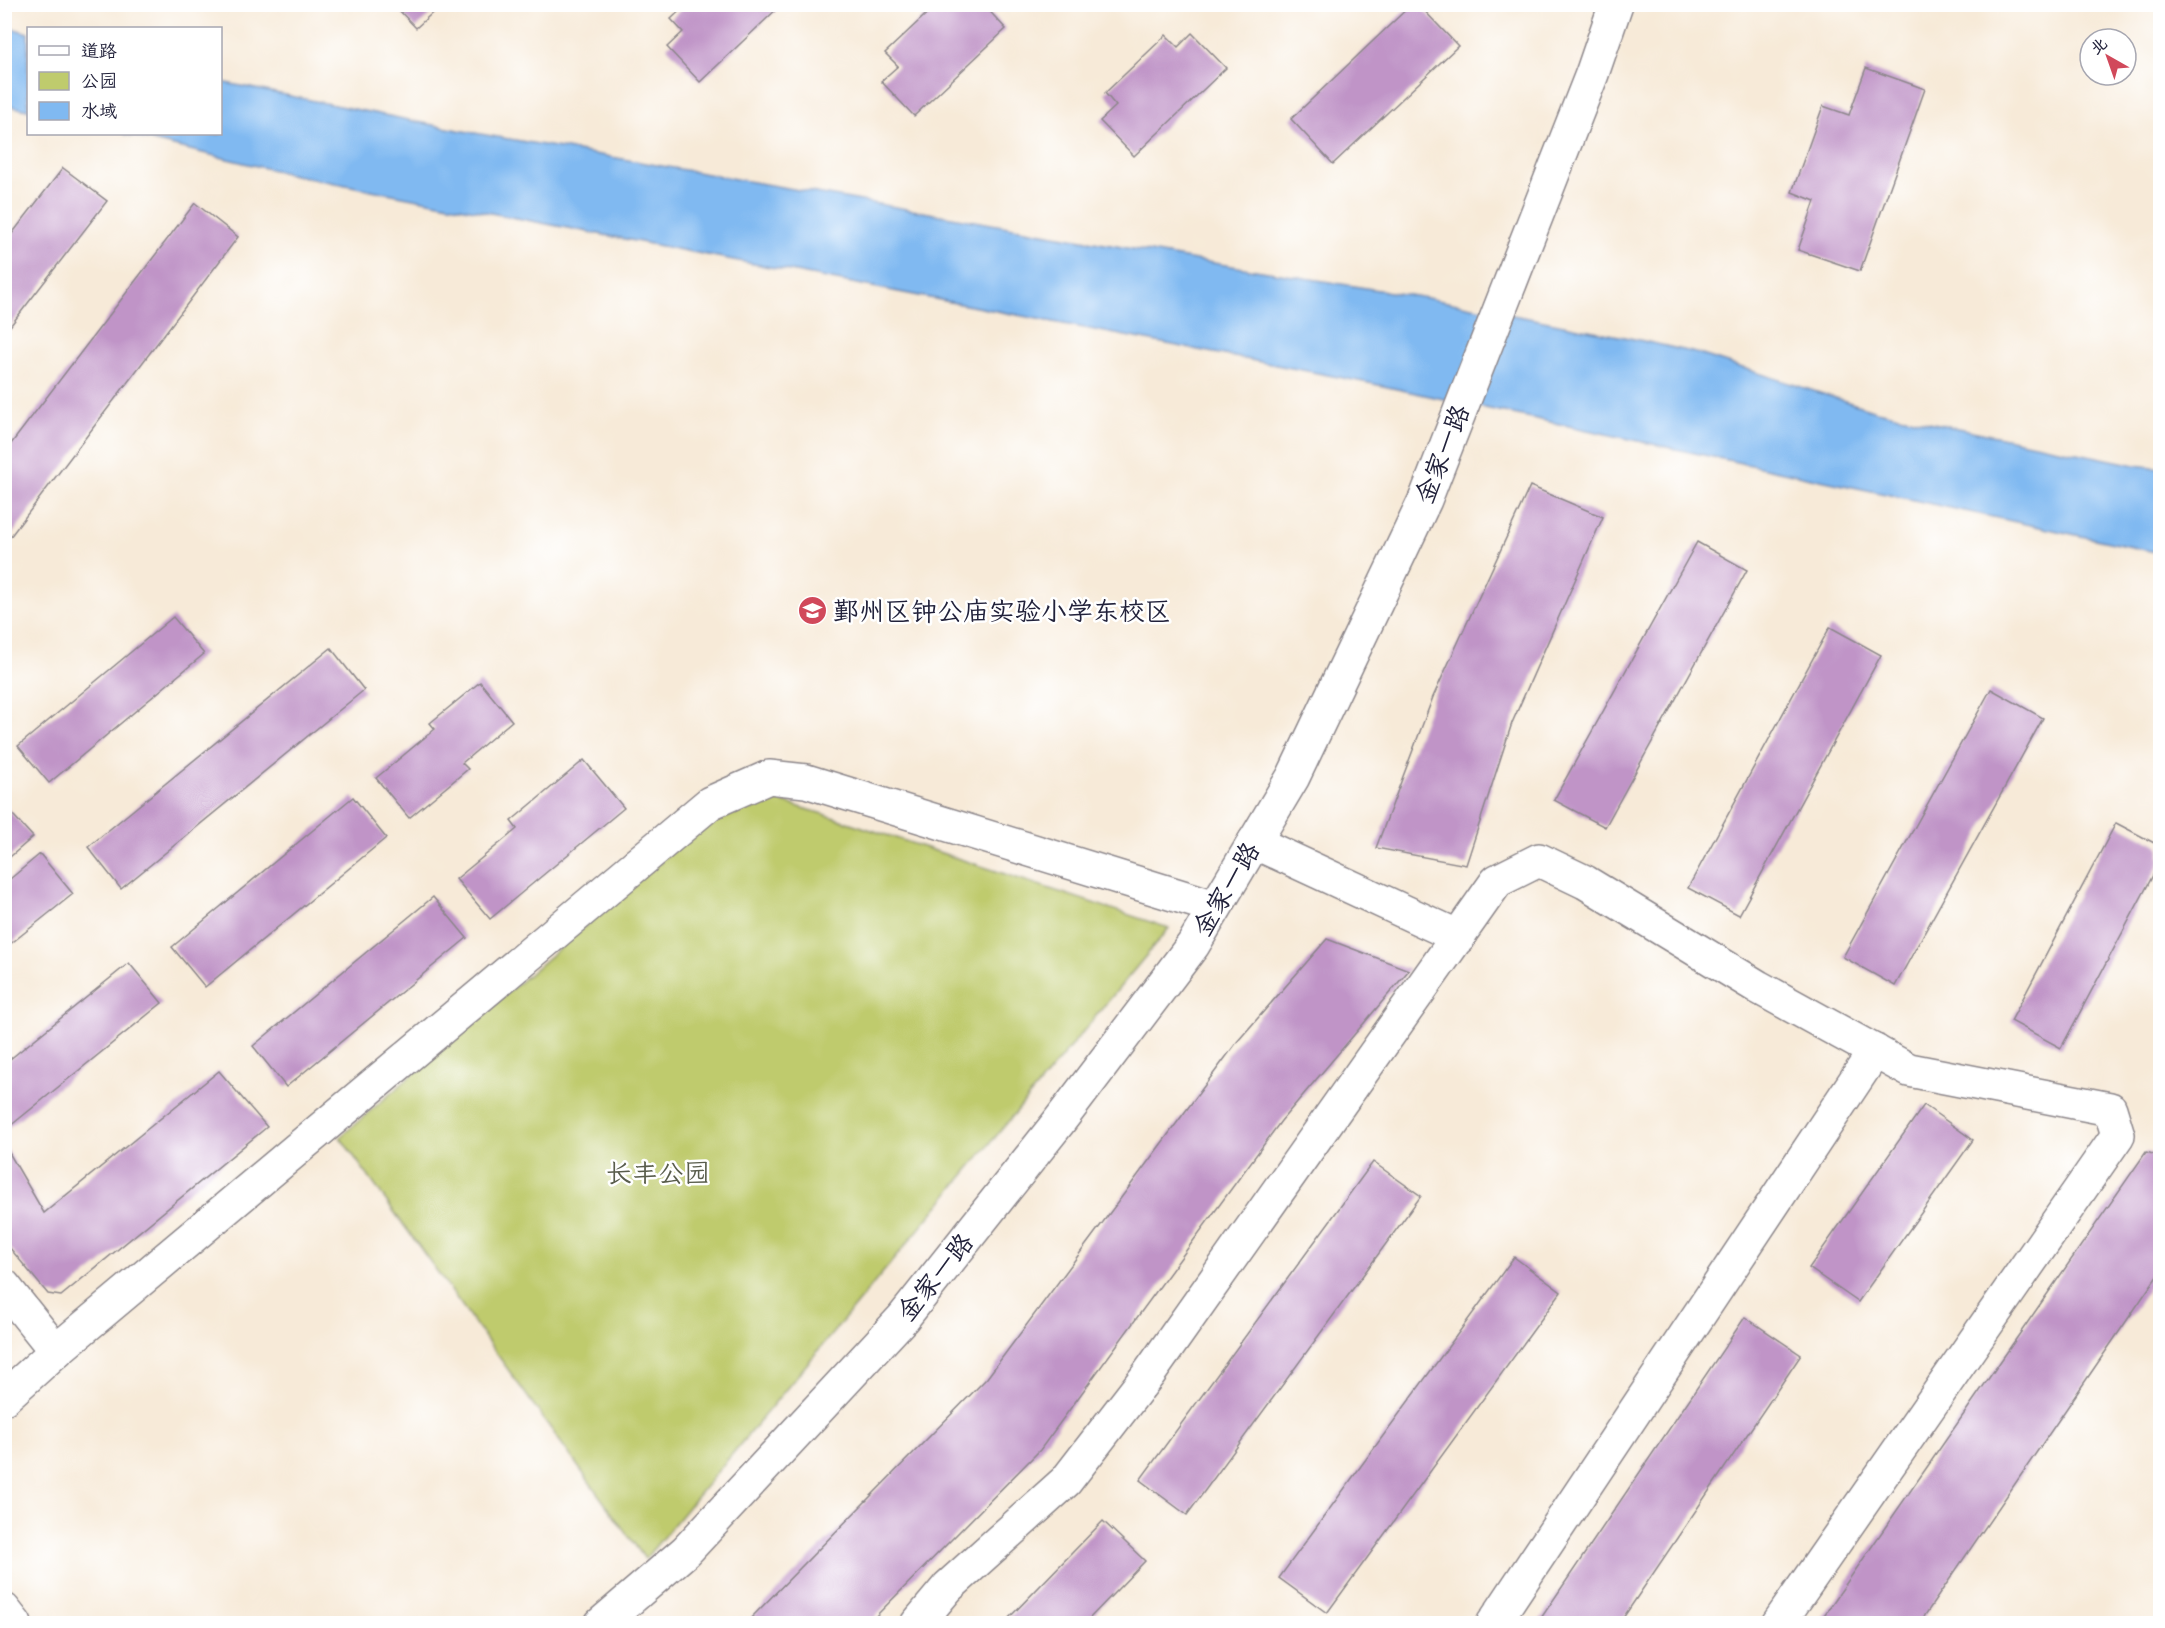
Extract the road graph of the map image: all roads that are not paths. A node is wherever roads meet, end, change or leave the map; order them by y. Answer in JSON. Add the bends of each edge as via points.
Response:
{"nodes":[{"id":1,"x":1616,"y":4,"type":"edge"},
{"id":2,"x":1254,"y":842,"type":"junction"},
{"id":3,"x":1215,"y":907,"type":"junction"},
{"id":4,"x":1459,"y":937,"type":"junction"},
{"id":5,"x":1875,"y":1051,"type":"junction"},
{"id":6,"x":4,"y":1286,"type":"edge"},
{"id":7,"x":56,"y":1351,"type":"junction"},
{"id":8,"x":4,"y":1398,"type":"edge"},
{"id":9,"x":4,"y":1610,"type":"edge"},
{"id":10,"x":15,"y":1623,"type":"edge"},
{"id":11,"x":601,"y":1623,"type":"edge"},
{"id":12,"x":917,"y":1623,"type":"edge"},
{"id":13,"x":1492,"y":1623,"type":"edge"},
{"id":14,"x":1778,"y":1623,"type":"edge"}],
"edges":[{"from":1,"to":2,"type":"street","name":"金家一路","via":[[1425,500],[1293,777]]},
{"from":2,"to":3,"type":"street","name":"金家一路"},
{"from":2,"to":4,"type":"street"},
{"from":3,"to":7,"type":"street","via":[[807,781],[769,777],[710,803]]},
{"from":3,"to":11,"type":"street","name":"金家一路","via":[[1193,945],[1058,1123],[903,1318],[686,1551]]},
{"from":4,"to":5,"type":"street","via":[[1497,881],[1539,860],[1585,882],[1758,987]]},
{"from":4,"to":12,"type":"street","via":[[1148,1375],[1066,1481],[948,1587]]},
{"from":5,"to":13,"type":"street"},
{"from":5,"to":14,"type":"street","via":[[1910,1070],[2110,1109],[2118,1135]]},
{"from":6,"to":7,"type":"street"},
{"from":7,"to":8,"type":"street"},
{"from":9,"to":10,"type":"street"}]}
